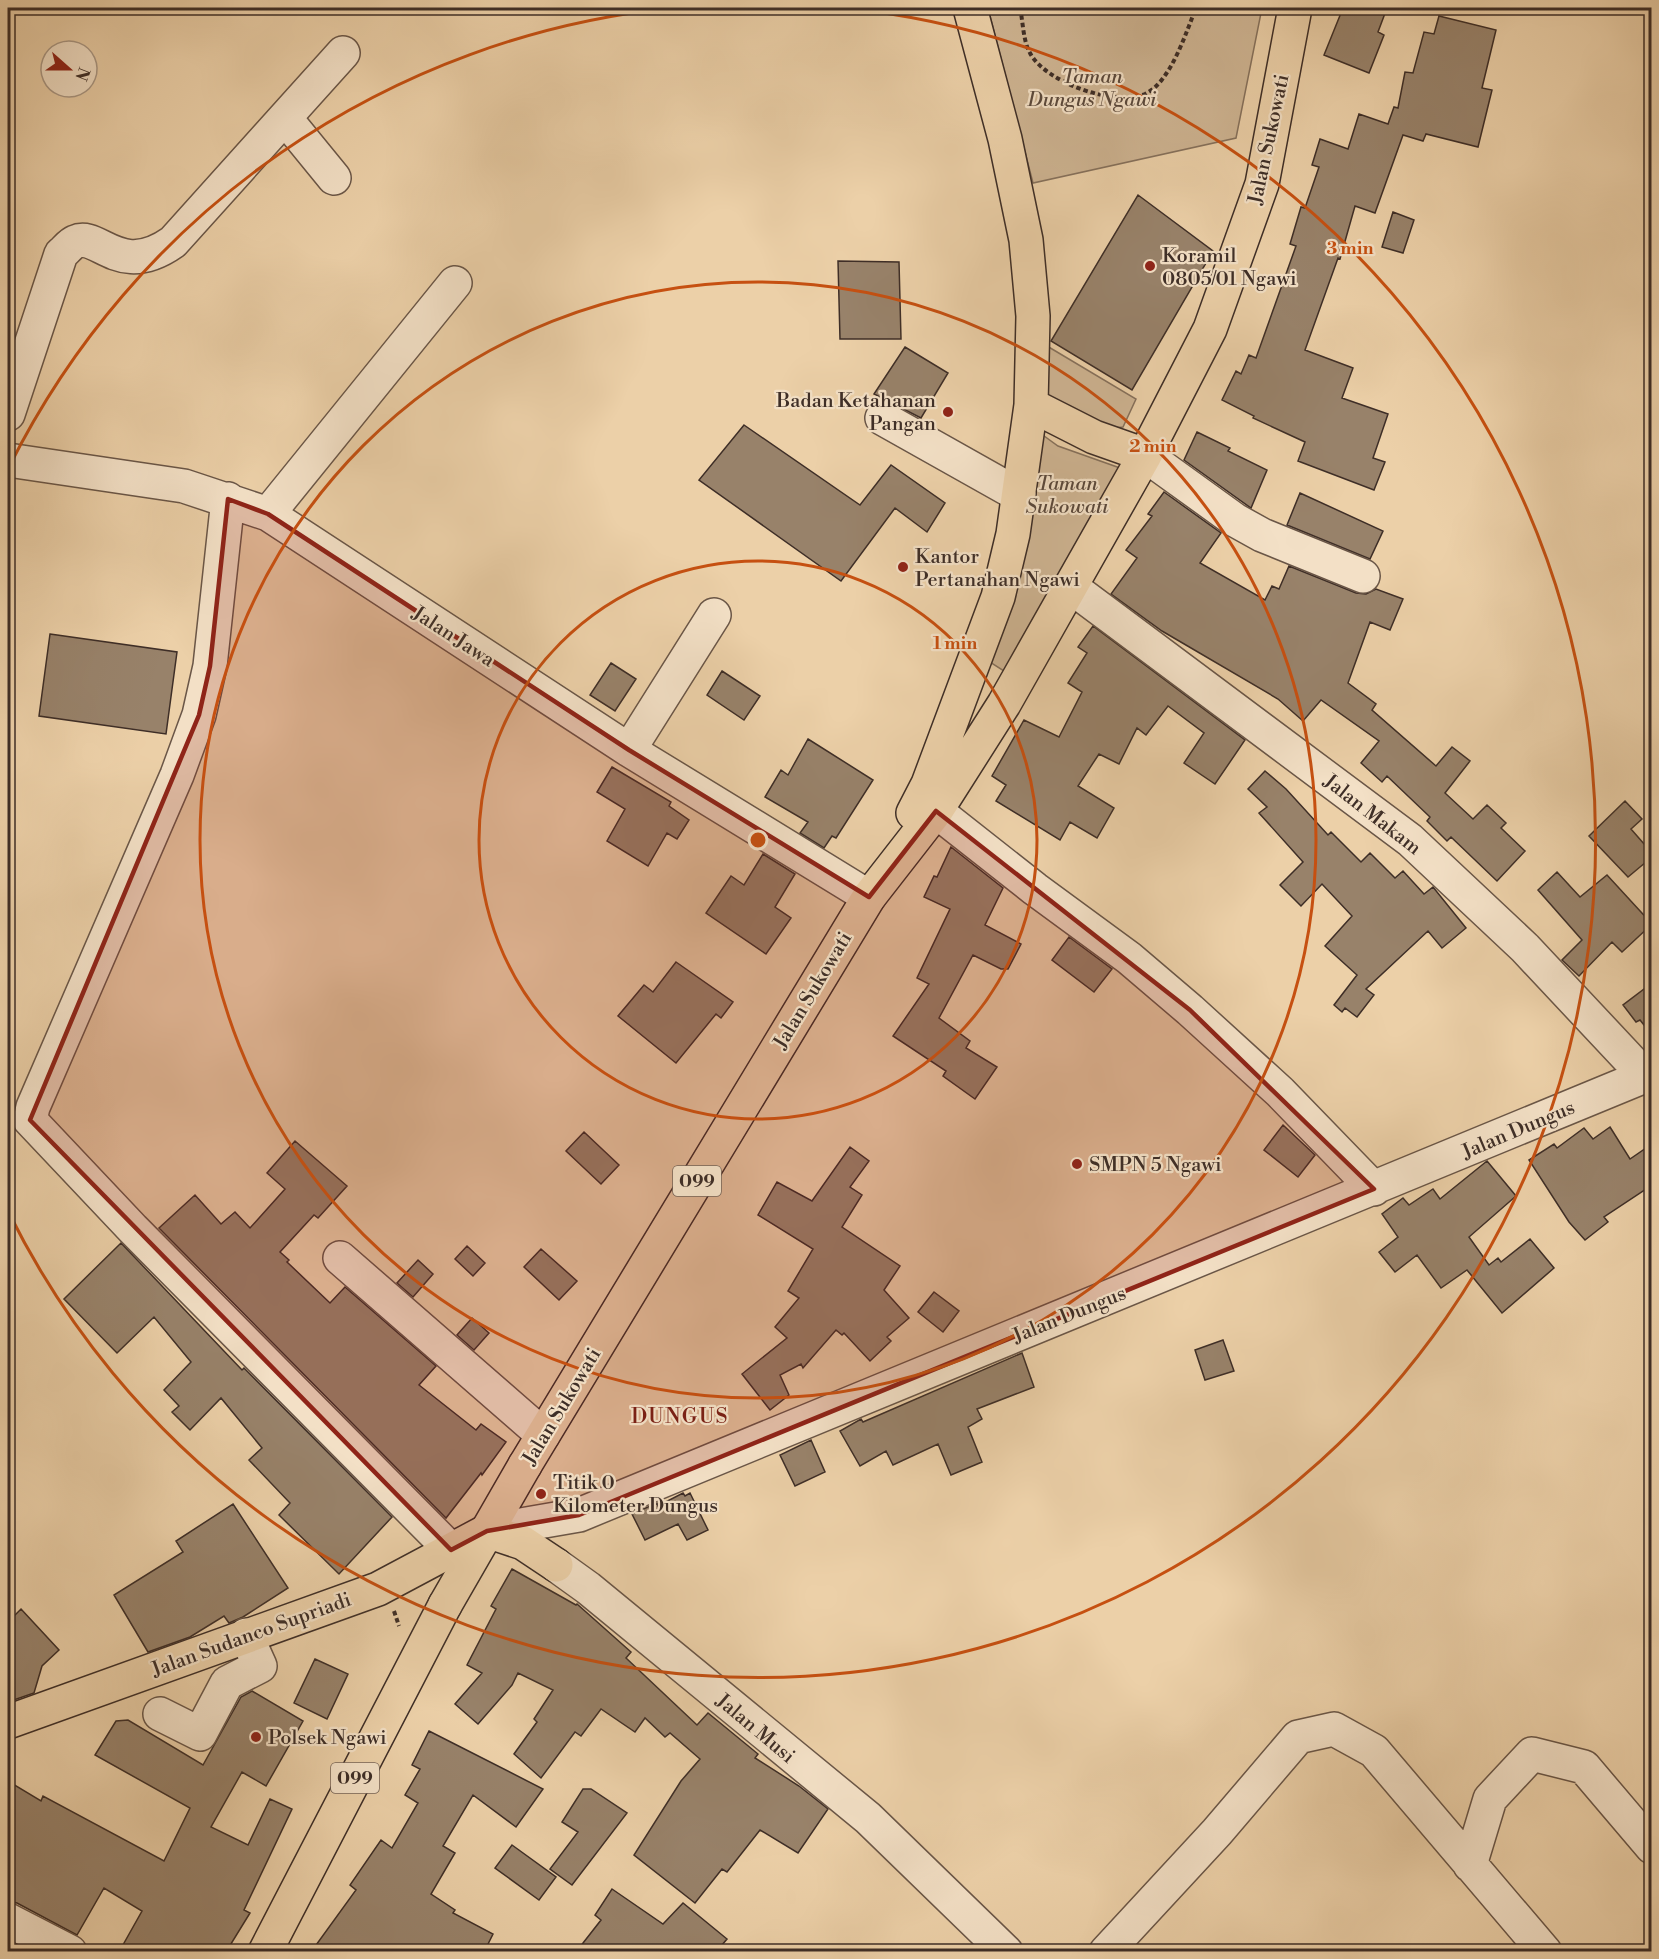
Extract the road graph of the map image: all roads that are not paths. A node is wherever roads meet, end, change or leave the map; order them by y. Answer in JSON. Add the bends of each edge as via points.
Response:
{"nodes":[{"id":1,"x":970,"y":8,"type":"edge"},
{"id":2,"x":1294,"y":8,"type":"edge"},
{"id":3,"x":344,"y":53,"type":"dead end"},
{"id":4,"x":285,"y":117,"type":"junction"},
{"id":5,"x":333,"y":178,"type":"dead end"},
{"id":6,"x":455,"y":283,"type":"dead end"},
{"id":7,"x":1031,"y":405,"type":"junction"},
{"id":8,"x":8,"y":414,"type":"edge"},
{"id":9,"x":882,"y":418,"type":"dead end"},
{"id":10,"x":1145,"y":455,"type":"junction"},
{"id":11,"x":8,"y":460,"type":"edge"},
{"id":12,"x":1019,"y":495,"type":"junction"},
{"id":13,"x":228,"y":499,"type":"junction"},
{"id":14,"x":268,"y":514,"type":"junction"},
{"id":15,"x":1363,"y":576,"type":"dead end"},
{"id":16,"x":1071,"y":586,"type":"junction"},
{"id":17,"x":714,"y":615,"type":"dead end"},
{"id":18,"x":629,"y":750,"type":"junction"},
{"id":19,"x":936,"y":811,"type":"junction"},
{"id":20,"x":868,"y":897,"type":"junction"},
{"id":21,"x":1648,"y":1075,"type":"edge"},
{"id":22,"x":1374,"y":1189,"type":"junction"},
{"id":23,"x":340,"y":1258,"type":"dead end"},
{"id":24,"x":543,"y":1435,"type":"junction"},
{"id":25,"x":485,"y":1535,"type":"junction"},
{"id":26,"x":451,"y":1550,"type":"junction"},
{"id":27,"x":556,"y":1565,"type":"joint"},
{"id":28,"x":246,"y":1635,"type":"junction"},
{"id":29,"x":160,"y":1714,"type":"dead end"},
{"id":30,"x":8,"y":1722,"type":"edge"},
{"id":31,"x":1652,"y":1847,"type":"edge"},
{"id":32,"x":1470,"y":1865,"type":"junction"},
{"id":33,"x":8,"y":1920,"type":"edge"},
{"id":34,"x":70,"y":1952,"type":"edge"},
{"id":35,"x":265,"y":1952,"type":"edge"},
{"id":36,"x":1006,"y":1952,"type":"edge"},
{"id":37,"x":1106,"y":1952,"type":"edge"},
{"id":38,"x":1545,"y":1952,"type":"edge"}],
"edges":[{"from":1,"to":7,"type":"main road","via":[[1005,139],[1026,240],[1033,316]]},
{"from":2,"to":10,"type":"main road","name":"Jalan Sukowati","number":"099","via":[[1262,184],[1210,329]]},
{"from":3,"to":4,"type":"street"},
{"from":4,"to":5,"type":"street"},
{"from":4,"to":8,"type":"street","via":[[173,242],[156,254],[125,257],[83,240],[74,242],[61,254]]},
{"from":6,"to":14,"type":"street"},
{"from":7,"to":10,"type":"main road","via":[[1094,437]]},
{"from":7,"to":12,"type":"main road"},
{"from":9,"to":12,"type":"street"},
{"from":10,"to":15,"type":"street","via":[[1262,535]]},
{"from":10,"to":16,"type":"main road","name":"Jalan Sukowati","number":"099"},
{"from":11,"to":13,"type":"street","name":"Jalan Jawa","via":[[184,486]]},
{"from":12,"to":20,"type":"main road","via":[[998,597],[928,784]]},
{"from":13,"to":14,"type":"street","name":"Jalan Jawa"},
{"from":13,"to":26,"type":"street","via":[[210,666],[199,715],[177,776],[30,1120]]},
{"from":14,"to":18,"type":"street","name":"Jalan Jawa"},
{"from":16,"to":19,"type":"main road","name":"Jalan Sukowati","number":"099","via":[[1004,704]]},
{"from":16,"to":21,"type":"street","name":"Jalan Makam","via":[[1410,840],[1525,948]]},
{"from":17,"to":18,"type":"street"},
{"from":18,"to":20,"type":"street","name":"Jalan Jawa"},
{"from":19,"to":20,"type":"main road","name":"Jalan Sukowati","number":"099"},
{"from":19,"to":22,"type":"street","via":[[1129,958],[1190,1010],[1281,1092]]},
{"from":20,"to":24,"type":"main road","name":"Jalan Sukowati","number":"099"},
{"from":21,"to":22,"type":"street","name":"Jalan Dungus"},
{"from":22,"to":25,"type":"street","name":"Jalan Dungus","via":[[579,1515]]},
{"from":23,"to":24,"type":"street"},
{"from":24,"to":25,"type":"main road","name":"Jalan Sukowati","number":"099"},
{"from":25,"to":26,"type":"main road","name":"Jalan Sudanco Supriadi"},
{"from":25,"to":27,"type":"main road","name":"Jalan Musi","via":[[524,1543]]},
{"from":25,"to":35,"type":"main road","name":"Jalan Sukowati","number":"099"},
{"from":26,"to":28,"type":"main road","name":"Jalan Sudanco Supriadi","via":[[378,1589]]},
{"from":27,"to":36,"type":"street","name":"Jalan Musi","via":[[868,1818]]},
{"from":28,"to":29,"type":"street","via":[[260,1666],[227,1683],[200,1734]]},
{"from":28,"to":30,"type":"main road","name":"Jalan Sudanco Supriadi"},
{"from":31,"to":32,"type":"street","via":[[1584,1767],[1532,1754],[1490,1799]]},
{"from":32,"to":37,"type":"street","via":[[1374,1751],[1334,1729],[1298,1737]]},
{"from":32,"to":38,"type":"street"},
{"from":33,"to":34,"type":"street"}]}
